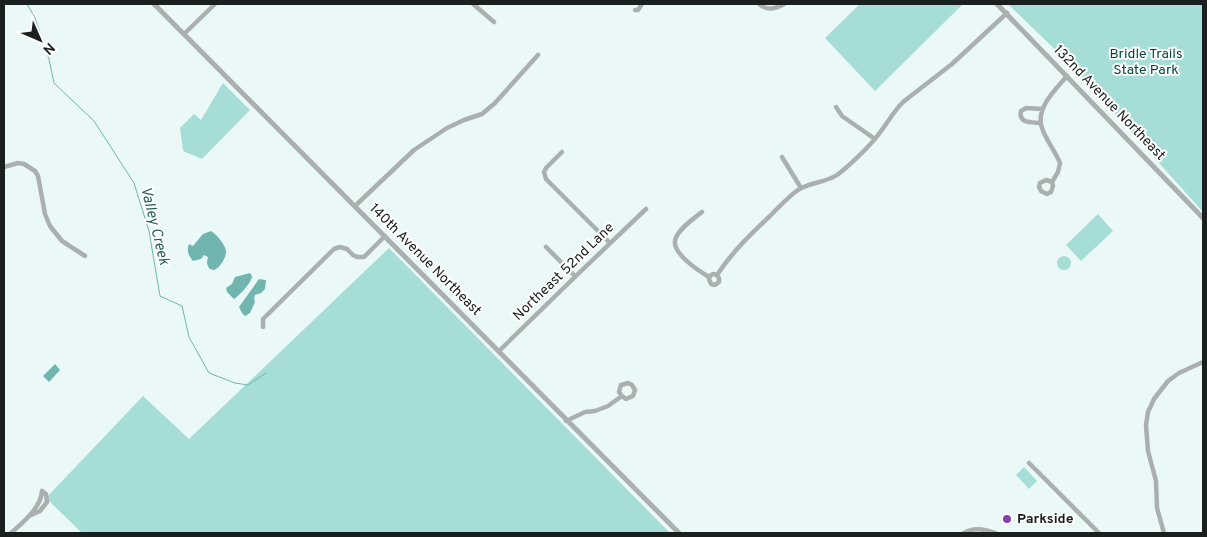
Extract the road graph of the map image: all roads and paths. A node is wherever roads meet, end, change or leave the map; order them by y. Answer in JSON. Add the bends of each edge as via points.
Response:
{"nodes":[{"id":1,"x":154,"y":4,"type":"edge"},
{"id":2,"x":215,"y":4,"type":"edge"},
{"id":3,"x":473,"y":4,"type":"edge"},
{"id":4,"x":642,"y":4,"type":"edge"},
{"id":5,"x":759,"y":4,"type":"edge"},
{"id":6,"x":784,"y":4,"type":"edge"},
{"id":7,"x":997,"y":4,"type":"edge"},
{"id":8,"x":635,"y":10,"type":"dead end"},
{"id":9,"x":1007,"y":13,"type":"junction"},
{"id":10,"x":494,"y":22,"type":"dead end"},
{"id":11,"x":184,"y":34,"type":"junction"},
{"id":12,"x":538,"y":55,"type":"dead end"},
{"id":13,"x":1067,"y":76,"type":"junction"},
{"id":14,"x":836,"y":107,"type":"dead end"},
{"id":15,"x":1043,"y":109,"type":"junction"},
{"id":16,"x":1041,"y":123,"type":"junction"},
{"id":17,"x":875,"y":139,"type":"junction"},
{"id":18,"x":562,"y":152,"type":"dead end"},
{"id":19,"x":782,"y":157,"type":"dead end"},
{"id":20,"x":4,"y":167,"type":"edge"},
{"id":21,"x":1052,"y":182,"type":"dead end"},
{"id":22,"x":801,"y":188,"type":"junction"},
{"id":23,"x":356,"y":206,"type":"junction"},
{"id":24,"x":646,"y":209,"type":"dead end"},
{"id":25,"x":702,"y":212,"type":"dead end"},
{"id":26,"x":1203,"y":218,"type":"edge"},
{"id":27,"x":385,"y":236,"type":"junction"},
{"id":28,"x":610,"y":243,"type":"junction"},
{"id":29,"x":546,"y":247,"type":"dead end"},
{"id":30,"x":85,"y":256,"type":"dead end"},
{"id":31,"x":717,"y":275,"type":"junction"},
{"id":32,"x":575,"y":276,"type":"junction"},
{"id":33,"x":709,"y":277,"type":"junction"},
{"id":34,"x":263,"y":327,"type":"dead end"},
{"id":35,"x":499,"y":351,"type":"junction"},
{"id":36,"x":1203,"y":362,"type":"edge"},
{"id":37,"x":622,"y":396,"type":"dead end"},
{"id":38,"x":566,"y":421,"type":"junction"},
{"id":39,"x":1029,"y":462,"type":"dead end"},
{"id":40,"x":28,"y":517,"type":"junction"},
{"id":41,"x":12,"y":533,"type":"edge"},
{"id":42,"x":679,"y":533,"type":"edge"},
{"id":43,"x":964,"y":533,"type":"edge"},
{"id":44,"x":995,"y":533,"type":"edge"},
{"id":45,"x":1099,"y":533,"type":"edge"},
{"id":46,"x":1164,"y":533,"type":"edge"}],
"edges":[{"from":1,"to":11,"type":"street","name":"140th Avenue Northeast"},
{"from":2,"to":11,"type":"street"},
{"from":3,"to":10,"type":"street"},
{"from":4,"to":8,"type":"street"},
{"from":5,"to":6,"type":"street","via":[[770,9]]},
{"from":7,"to":9,"type":"street","name":"132nd Avenue Northeast"},
{"from":9,"to":13,"type":"street","name":"132nd Avenue Northeast"},
{"from":9,"to":17,"type":"street","via":[[963,55],[898,107]]},
{"from":11,"to":23,"type":"street","name":"140th Avenue Northeast"},
{"from":12,"to":23,"type":"street","via":[[496,103],[482,114],[447,128],[414,150]]},
{"from":13,"to":15,"type":"street","via":[[1049,96]]},
{"from":13,"to":26,"type":"street","name":"132nd Avenue Northeast"},
{"from":14,"to":17,"type":"street","via":[[842,116]]},
{"from":15,"to":16,"type":"street"},
{"from":15,"to":16,"type":"street","via":[[1026,108],[1020,115],[1024,121]]},
{"from":16,"to":21,"type":"street","via":[[1060,163]]},
{"from":17,"to":22,"type":"street","via":[[837,174]]},
{"from":18,"to":28,"type":"street","via":[[546,168],[546,179]]},
{"from":19,"to":22,"type":"street"},
{"from":20,"to":30,"type":"street","via":[[18,163],[35,171],[50,226],[62,241]]},
{"from":22,"to":31,"type":"street","via":[[738,246]]},
{"from":23,"to":27,"type":"street","name":"140th Avenue Northeast"},
{"from":24,"to":28,"type":"street","name":"Northeast 52nd Lane"},
{"from":25,"to":33,"type":"street","via":[[684,227],[675,241],[676,249]]},
{"from":27,"to":34,"type":"street","via":[[364,257],[352,255],[340,247],[334,250],[263,319]]},
{"from":27,"to":35,"type":"street","name":"140th Avenue Northeast"},
{"from":28,"to":32,"type":"street","name":"Northeast 52nd Lane"},
{"from":29,"to":32,"type":"street"},
{"from":31,"to":33,"type":"street"},
{"from":31,"to":33,"type":"street","via":[[720,280],[715,285],[710,283]]},
{"from":32,"to":35,"type":"street","name":"Northeast 52nd Lane"},
{"from":35,"to":38,"type":"street","name":"140th Avenue Northeast"},
{"from":36,"to":46,"type":"street","via":[[1168,381],[1148,412],[1148,450]]},
{"from":37,"to":38,"type":"street","via":[[608,406]]},
{"from":38,"to":42,"type":"street","name":"140th Avenue Northeast"},
{"from":39,"to":45,"type":"street"},
{"from":40,"to":40,"type":"street","via":[[40,511],[47,502],[42,491],[40,502]]},
{"from":40,"to":41,"type":"street"},
{"from":43,"to":44,"type":"street","via":[[978,528]]}]}
